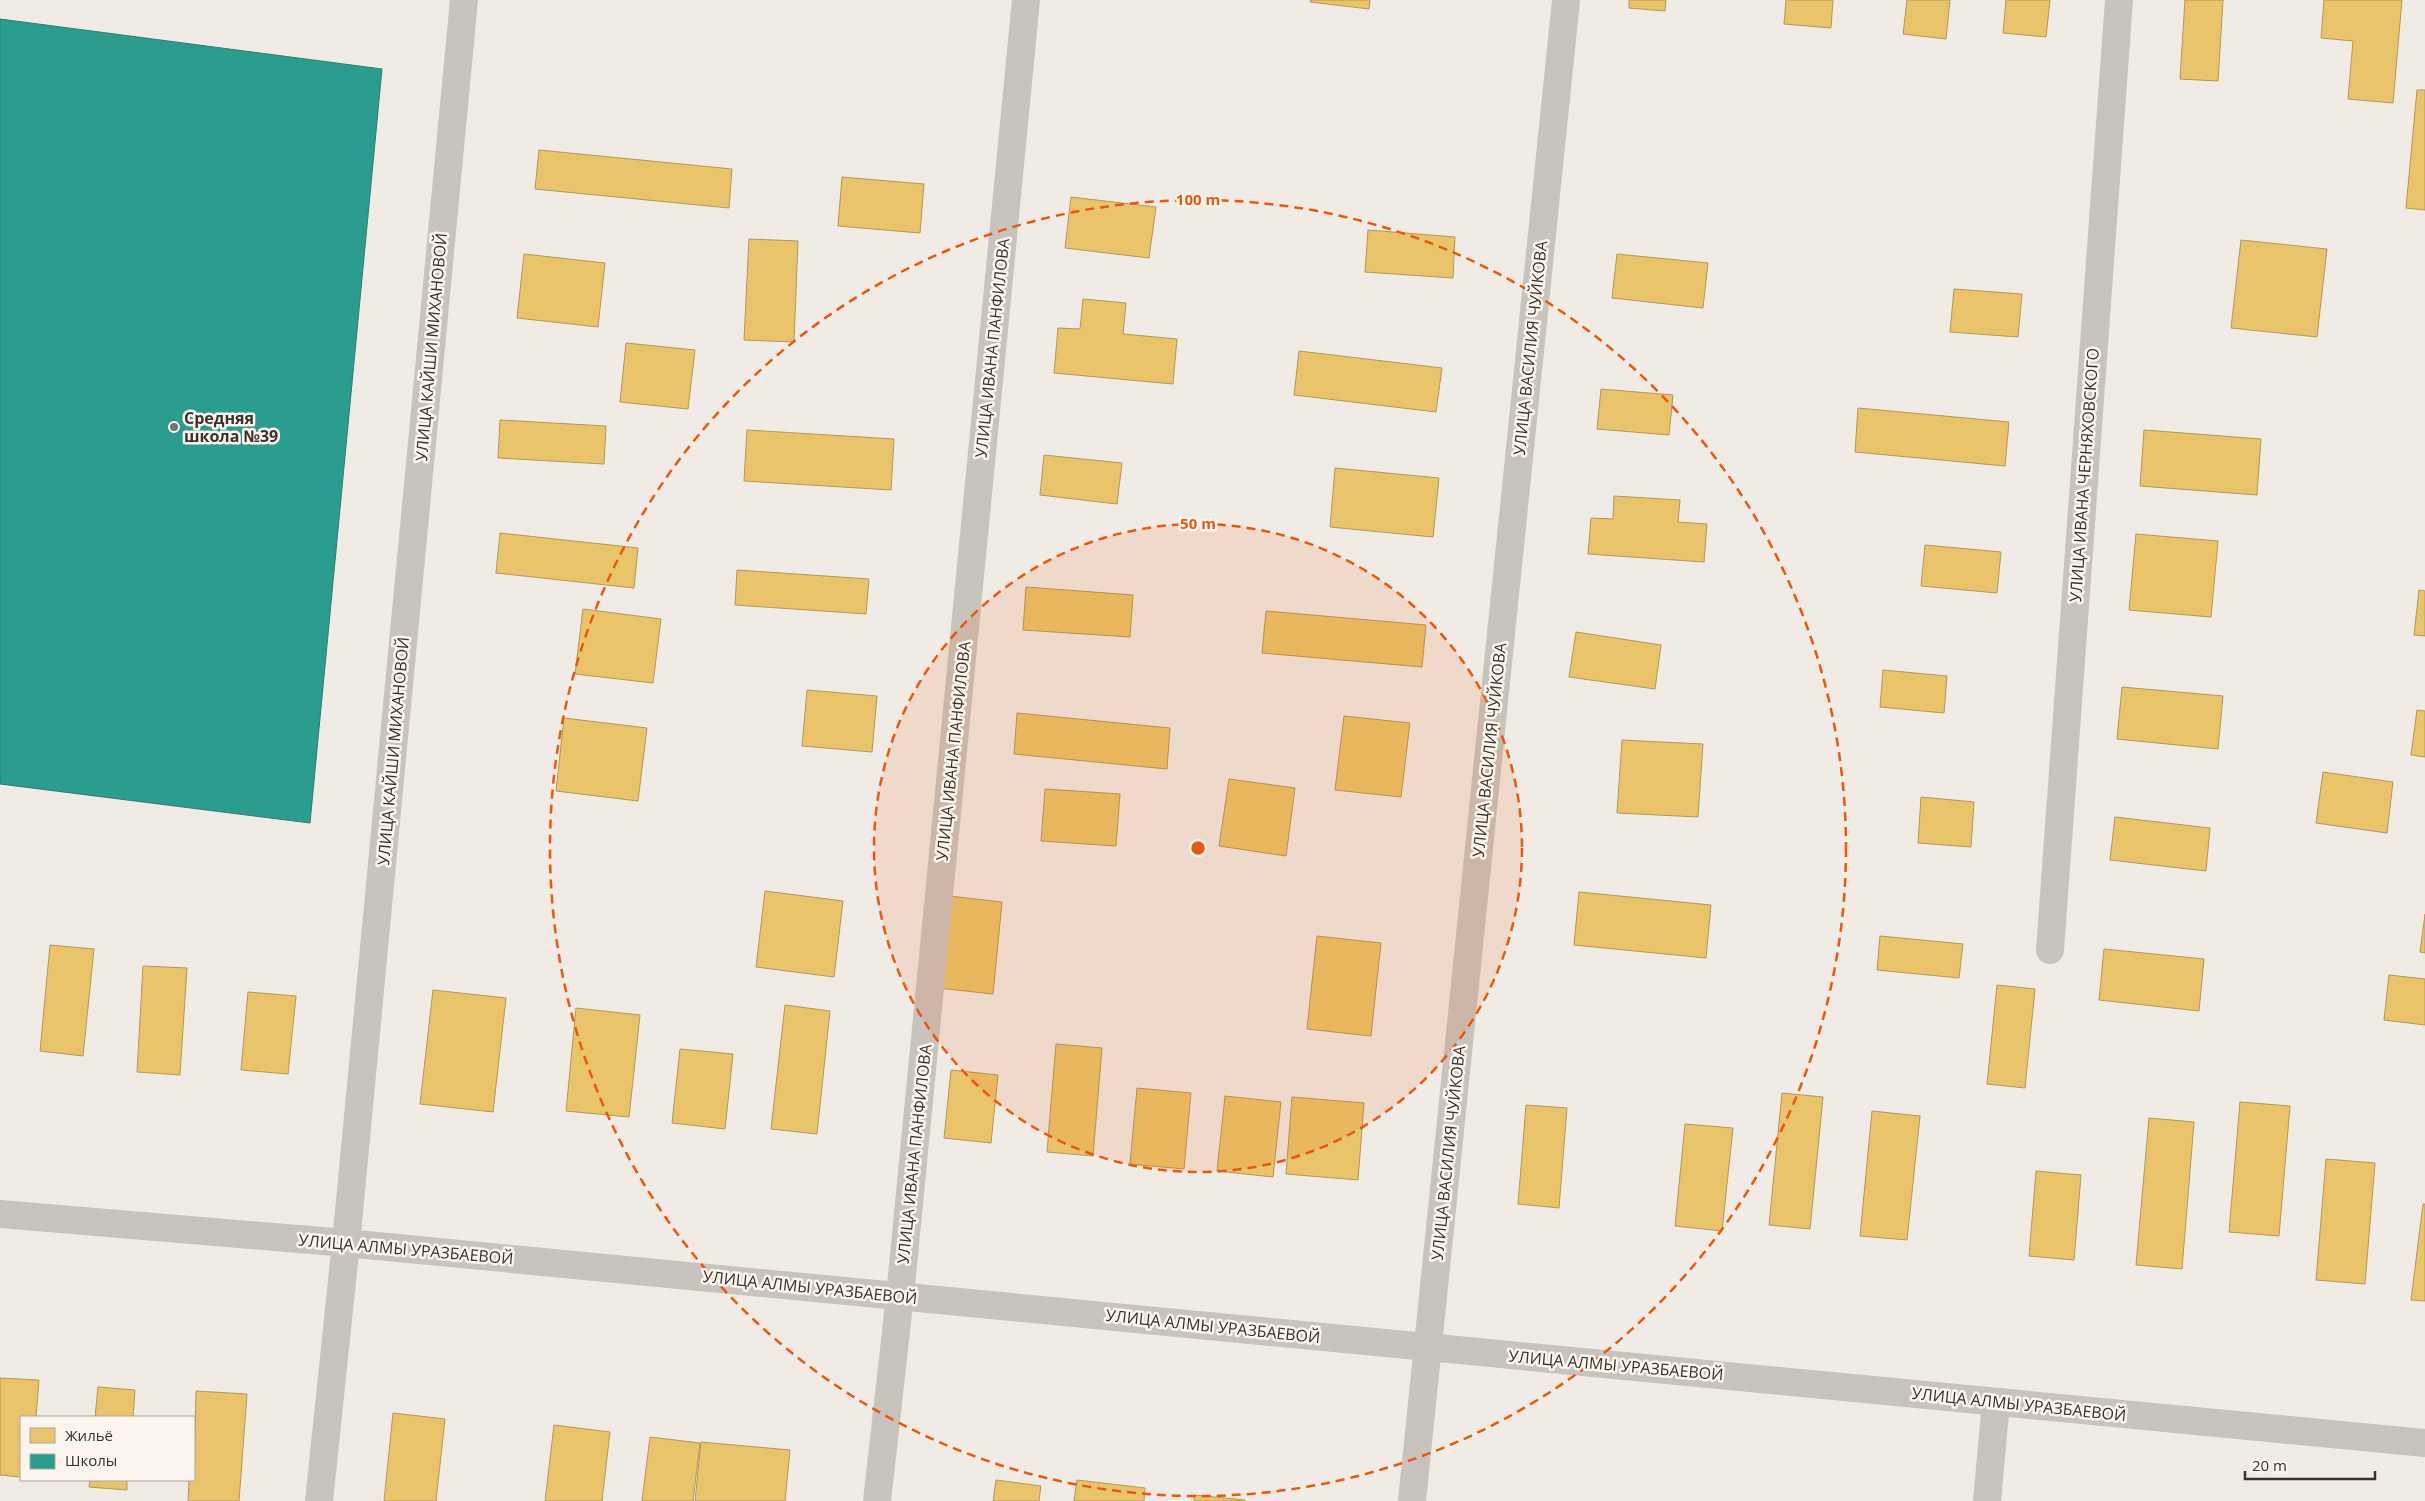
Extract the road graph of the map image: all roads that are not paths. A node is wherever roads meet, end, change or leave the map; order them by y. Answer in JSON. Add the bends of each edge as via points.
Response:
{"nodes":[{"id":1,"x":464,"y":0,"type":"edge"},
{"id":2,"x":1026,"y":0,"type":"edge"},
{"id":3,"x":1566,"y":0,"type":"edge"},
{"id":4,"x":2119,"y":0,"type":"edge"},
{"id":5,"x":2050,"y":950,"type":"dead end"},
{"id":6,"x":0,"y":1214,"type":"edge"},
{"id":7,"x":346,"y":1242,"type":"junction"},
{"id":8,"x":900,"y":1296,"type":"junction"},
{"id":9,"x":1428,"y":1347,"type":"junction"},
{"id":10,"x":1996,"y":1402,"type":"junction"},
{"id":11,"x":2425,"y":1443,"type":"edge"},
{"id":12,"x":320,"y":1501,"type":"edge"},
{"id":13,"x":878,"y":1501,"type":"edge"},
{"id":14,"x":1412,"y":1501,"type":"edge"},
{"id":15,"x":1986,"y":1501,"type":"edge"}],
"edges":[{"from":1,"to":7,"type":"street","name":"УЛИЦА КАЙШИ МИХАНОВОЙ"},
{"from":2,"to":8,"type":"street","name":"УЛИЦА ИВАНА ПАНФИЛОВА"},
{"from":3,"to":9,"type":"street","name":"УЛИЦА ВАСИЛИЯ ЧУЙКОВА"},
{"from":4,"to":5,"type":"street","name":"УЛИЦА ИВАНА ЧЕРНЯХОВСКОГО"},
{"from":6,"to":7,"type":"street","name":"УЛИЦА АЛМЫ УРАЗБАЕВОЙ"},
{"from":7,"to":8,"type":"street","name":"УЛИЦА АЛМЫ УРАЗБАЕВОЙ"},
{"from":7,"to":12,"type":"street","name":"УЛИЦА КАЙШИ МИХАНОВОЙ"},
{"from":8,"to":9,"type":"street","name":"УЛИЦА АЛМЫ УРАЗБАЕВОЙ"},
{"from":8,"to":13,"type":"street","name":"УЛИЦА ИВАНА ПАНФИЛОВА"},
{"from":9,"to":10,"type":"street","name":"УЛИЦА АЛМЫ УРАЗБАЕВОЙ"},
{"from":9,"to":14,"type":"street","name":"УЛИЦА ВАСИЛИЯ ЧУЙКОВА"},
{"from":10,"to":11,"type":"street","name":"УЛИЦА АЛМЫ УРАЗБАЕВОЙ"},
{"from":10,"to":15,"type":"street"}]}
